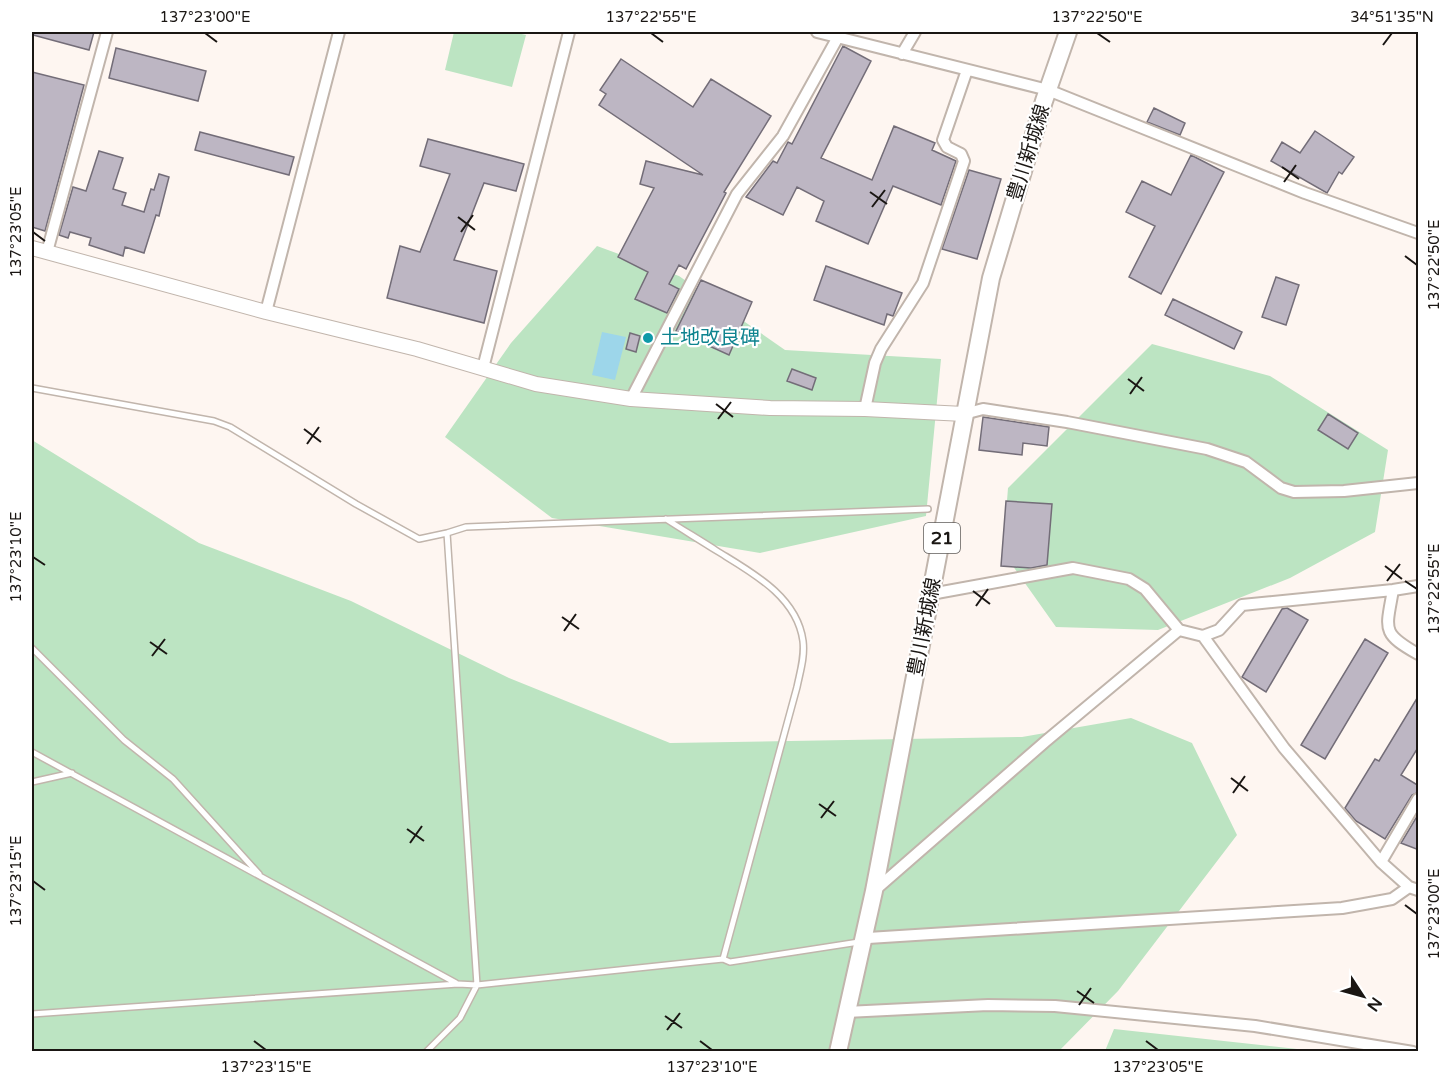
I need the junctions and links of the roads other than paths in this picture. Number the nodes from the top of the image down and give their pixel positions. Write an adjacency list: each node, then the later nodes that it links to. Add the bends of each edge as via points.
1 (107, 32): 13 (street)
2 (339, 32): 14 (street)
3 (569, 32): 15 (street)
4 (817, 32): 7 (street)
5 (915, 32): 8 (street)
6 (1068, 32): 10 (main road, 豊川新城線 / 21)
7 (838, 37): 8 (street); 17 (street, via 783,136 737,195)
8 (902, 54): 9 (street)
9 (967, 70): 10 (street); 18 (street, via 943,140 964,161 923,283 875,363)
10 (1048, 90): 11 (street, via 1305,193); 19 (main road, 豊川新城線 / 21, via 991,278)
11 (1419, 233)
12 (32, 248): 13 (street)
13 (47, 252): 14 (street)
14 (266, 312): 15 (street)
15 (483, 368): 17 (street, via 536,384)
16 (32, 388): 23 (lane, via 214,421 419,539)
17 (632, 399): 18 (street, via 770,408)
18 (865, 409): 19 (street)
19 (964, 414): 20 (street, via 983,409 1206,449 1246,462 1281,488 1294,492); 26 (main road, 豊川新城線 / 21)
20 (1419, 483)
21 (928, 509): 22 (lane)
22 (664, 518): 23 (lane, via 466,527); 40 (lane, via 759,576 788,606 803,642 797,687)
23 (447, 533): 42 (lane)
24 (1419, 586): 25 (street)
25 (1393, 590): 28 (street, via 1242,605 1219,630); 30 (street, via 1389,633)
26 (931, 594): 27 (street, via 1073,568 1129,579 1146,589); 38 (main road, 豊川新城線 / 21)
27 (1179, 630): 28 (street); 38 (street)
28 (1203, 636): 35 (street, via 1284,748)
29 (32, 648): 36 (lane, via 124,740 173,779)
30 (1419, 654)
31 (32, 752): 32 (lane)
32 (72, 773): 33 (lane); 36 (lane)
33 (32, 782)
34 (1419, 799): 35 (street)
35 (1381, 862): 37 (street)
36 (262, 877): 41 (lane)
37 (1414, 888): 39 (street, via 1392,898 1342,908)
38 (874, 891): 39 (main road, 豊川新城線 / 21)
39 (864, 941): 40 (lane, via 730,962); 43 (main road, 豊川新城線 / 21)
40 (723, 959): 42 (lane)
41 (458, 984): 42 (lane); 44 (lane)
42 (477, 985): 45 (lane, via 460,1018)
43 (846, 1012): 46 (main road, 豊川新城線 / 21); 47 (street, via 1055,1006 1255,1026)
44 (32, 1014)
45 (426, 1052)
46 (838, 1052)
47 (1413, 1052)

